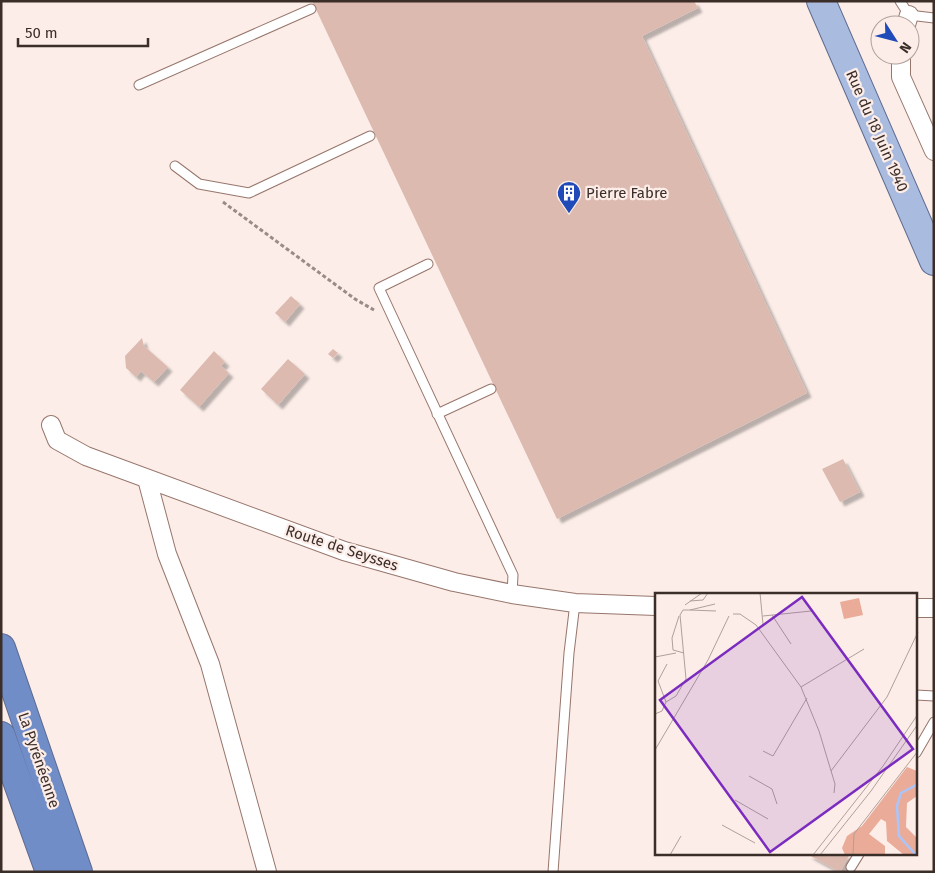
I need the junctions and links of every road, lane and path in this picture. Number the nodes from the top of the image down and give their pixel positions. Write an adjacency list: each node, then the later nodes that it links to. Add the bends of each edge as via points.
1 (821, 1): 11 (main road, Rue du 18 Juin 1940)
2 (311, 9): 6 (lane)
3 (905, 14): 4 (lane)
4 (934, 18)
5 (901, 65): 8 (street, via 901,77)
6 (139, 85)
7 (370, 136): 10 (lane, via 249,193)
8 (934, 151)
9 (175, 166): 10 (lane)
10 (198, 184): 13 (path, via 355,299)
11 (934, 261)
12 (428, 264): 13 (lane, via 379,288)
13 (395, 322): 15 (lane)
14 (491, 389): 15 (lane)
15 (437, 414): 18 (lane, via 512,576)
16 (51, 425): 17 (street, Route de Seysses, via 57,440 64,446)
17 (147, 479): 18 (street, Route de Seysses, via 344,551 454,582); 31 (street, via 166,554 210,664)
18 (512, 594): 19 (street, Route de Seysses)
19 (576, 603): 20 (street, Route de Seysses); 32 (lane)
20 (655, 606)
21 (1, 648): 30 (highway, La Pyrénéenne)
22 (918, 695): 23 (lane)
23 (934, 696)
24 (934, 722): 26 (lane)
25 (1, 736): 29 (highway, La Pyrénéenne)
26 (918, 750)
27 (858, 856): 28 (lane)
28 (851, 867)
29 (50, 872)
30 (78, 872)
31 (267, 872)
32 (552, 872)

